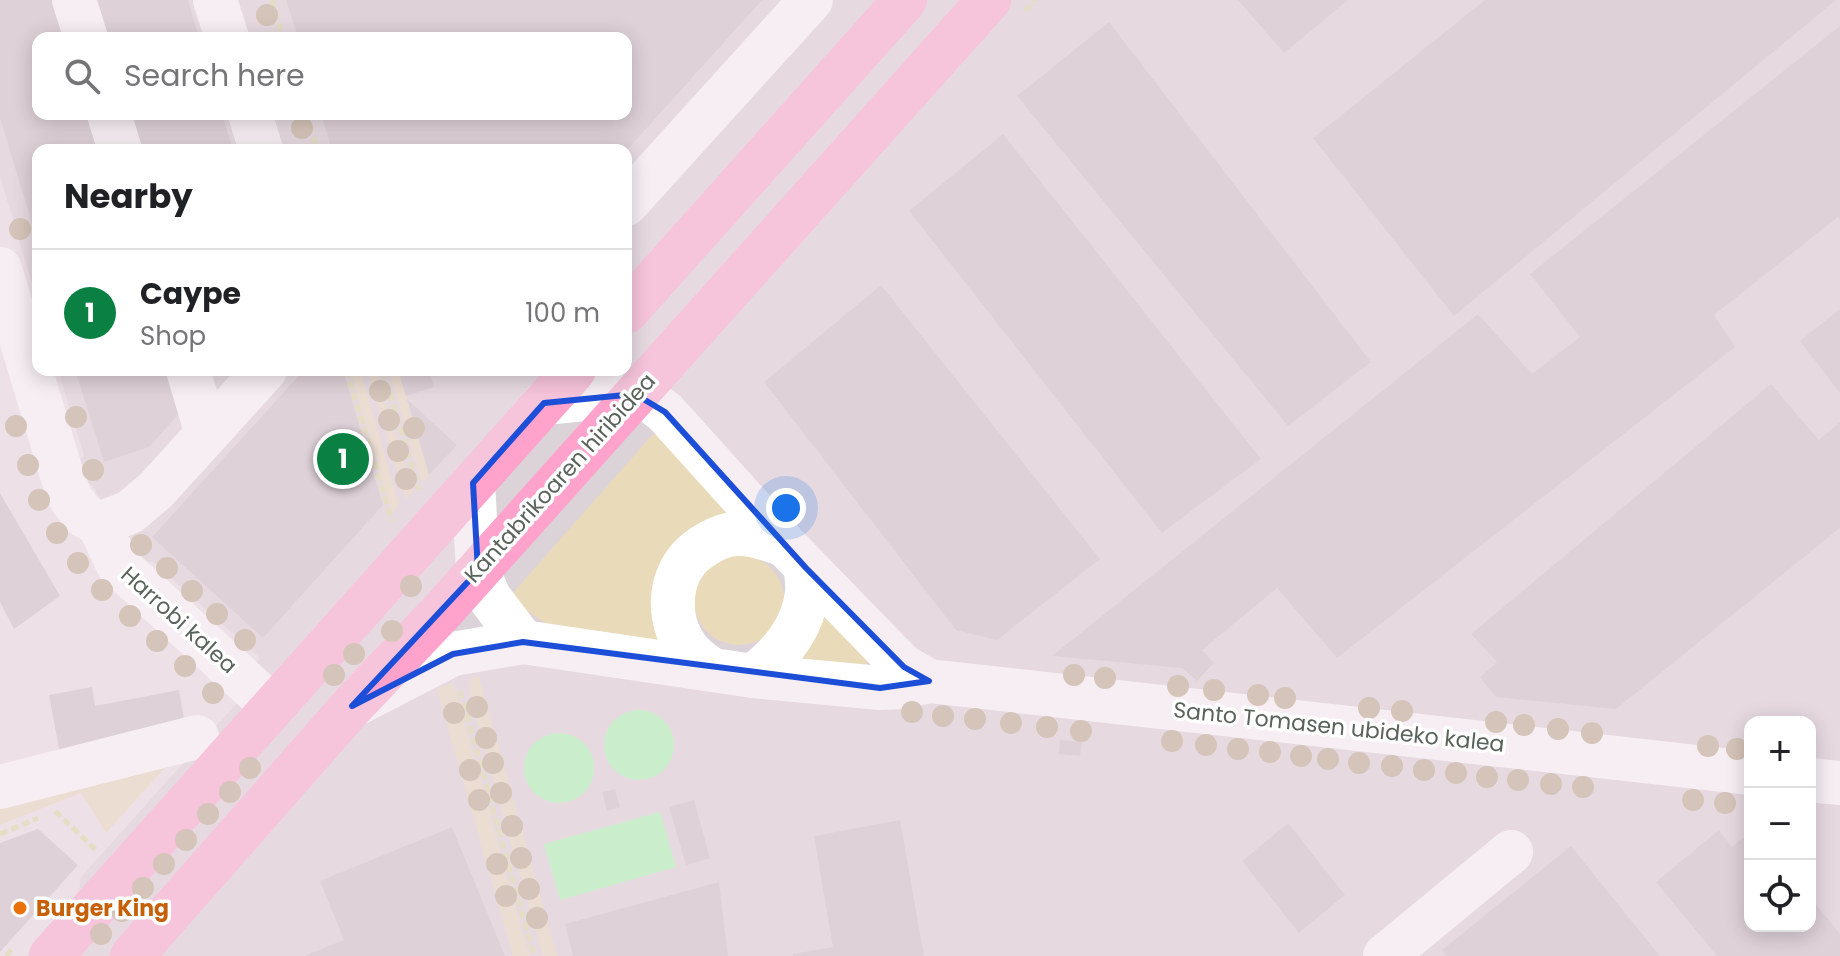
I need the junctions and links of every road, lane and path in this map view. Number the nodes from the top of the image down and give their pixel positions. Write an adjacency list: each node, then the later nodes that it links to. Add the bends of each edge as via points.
1 (74, 0): 7 (street)
2 (215, 0): 8 (street)
3 (272, 0): 9 (path)
4 (811, 0): 16 (street)
5 (989, 0): 25 (main road, Kantabrikoaren hiribidea)
6 (892, 5): 18 (main road)
7 (84, 32)
8 (225, 32)
9 (281, 32)
10 (111, 120): 13 (street)
11 (252, 120): 14 (street)
12 (308, 120): 15 (path)
13 (118, 144)
14 (259, 144)
15 (315, 144)
16 (632, 197)
17 (0, 269): 19 (street, Harrobi kalea)
18 (632, 305)
19 (32, 375)
20 (32, 376): 30 (street, Harrobi kalea, via 71,499)
21 (190, 376): 27 (street)
22 (260, 376): 27 (street)
23 (348, 376): 29 (path)
24 (569, 376): 26 (main road)
25 (635, 394): 26 (street); 31 (street, Santo Tomasen ubideko kalea, via 665,412); 32 (main road, Kantabrikoaren hiribidea)
26 (544, 403): 28 (main road)
27 (207, 434): 30 (street, via 130,512)
28 (473, 483): 32 (street); 38 (main road)
29 (392, 521)
30 (99, 524): 38 (street, Harrobi kalea, via 118,565)
31 (796, 557): 34 (street, Santo Tomasen ubideko kalea, via 759,536 736,533 709,542 682,565 672,598 675,624 692,654); 35 (street, via 807,593 791,639); 36 (street, Santo Tomasen ubideko kalea, via 904,667)
32 (478, 571): 33 (street, via 489,597); 37 (main road, Kantabrikoaren hiribidea)
33 (523, 642): 34 (street, Santo Tomasen ubideko kalea); 37 (street, Santo Tomasen ubideko kalea, via 453,654)
34 (711, 669): 35 (street, Santo Tomasen ubideko kalea)
35 (753, 676): 36 (street, Santo Tomasen ubideko kalea, via 880,688)
36 (929, 681): 40 (street, Santo Tomasen ubideko kalea)
37 (352, 706): 50 (main road, Kantabrikoaren hiribidea)
38 (273, 707): 49 (main road)
39 (197, 737): 43 (street)
40 (1744, 772)
41 (1816, 781): 42 (street)
42 (1840, 783)
43 (0, 787)
44 (54, 811): 47 (path)
45 (41, 817): 46 (path)
46 (0, 834)
47 (98, 851)
48 (1511, 852): 51 (street)
49 (51, 956)
50 (132, 956)
51 (1385, 956)

